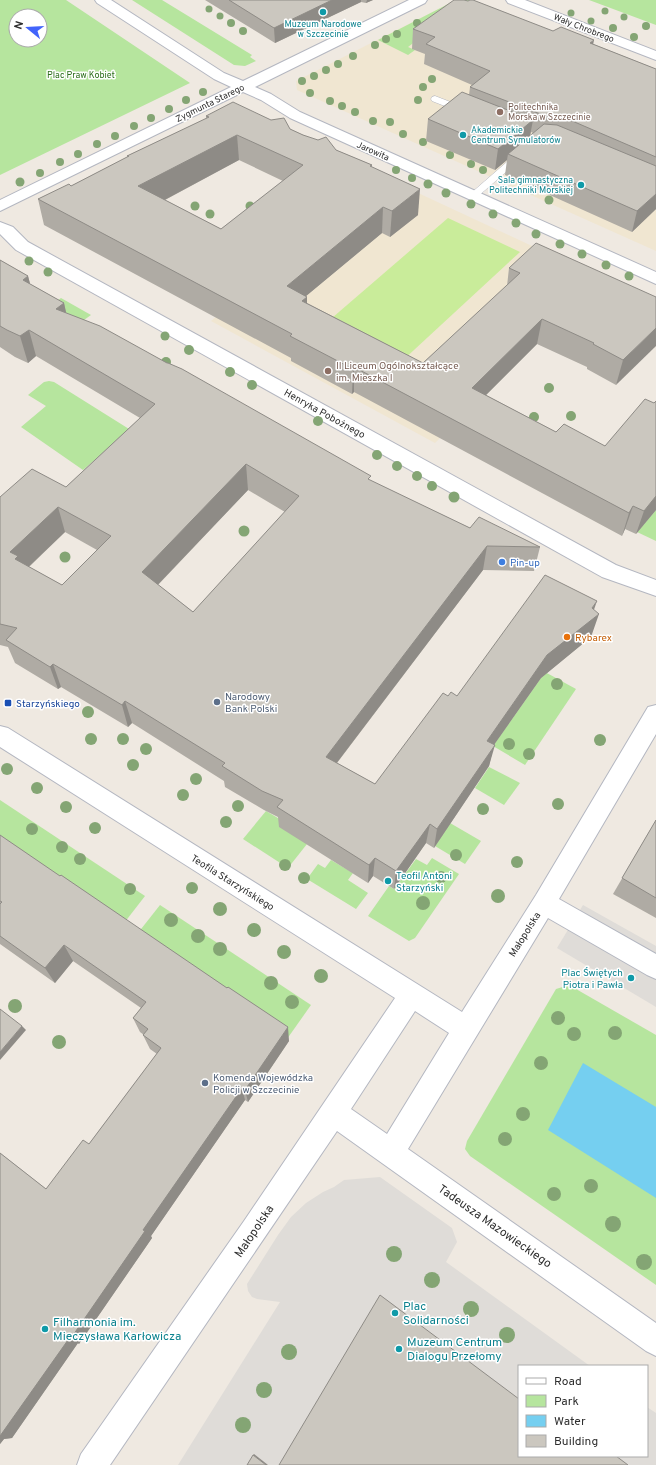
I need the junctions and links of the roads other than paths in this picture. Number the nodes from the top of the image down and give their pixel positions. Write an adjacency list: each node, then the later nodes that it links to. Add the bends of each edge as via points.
1 (102, 0): 5 (street, Jarowita, via 219,76)
2 (420, 0): 5 (street, Zygmunta Starego)
3 (513, 0): 4 (street, Wały Chrobrego)
4 (656, 56)
5 (243, 88): 9 (street, Jarowita, via 266,97 295,115); 10 (street, Zygmunta Starego)
6 (435, 99): 7 (lane)
7 (474, 114)
8 (527, 150): 9 (lane)
9 (472, 196): 12 (street, Jarowita)
10 (0, 206)
11 (0, 227): 13 (street, Henryka Pobożnego, via 7,230 22,246 602,567)
12 (654, 275)
13 (656, 588)
14 (656, 714): 16 (street, Małopolska)
15 (0, 735): 18 (street, Teofila Starzyńskiego)
16 (544, 903): 17 (street); 19 (street, Małopolska)
17 (656, 967)
18 (412, 994): 19 (street, Teofila Starzyńskiego); 20 (street, Małopolska)
19 (466, 1028): 21 (street, Małopolska)
20 (334, 1113): 21 (street, Tadeusza Mazowieckiego); 23 (street, Małopolska)
21 (391, 1153): 22 (street, Tadeusza Mazowieckiego)
22 (656, 1340)
23 (92, 1465)

